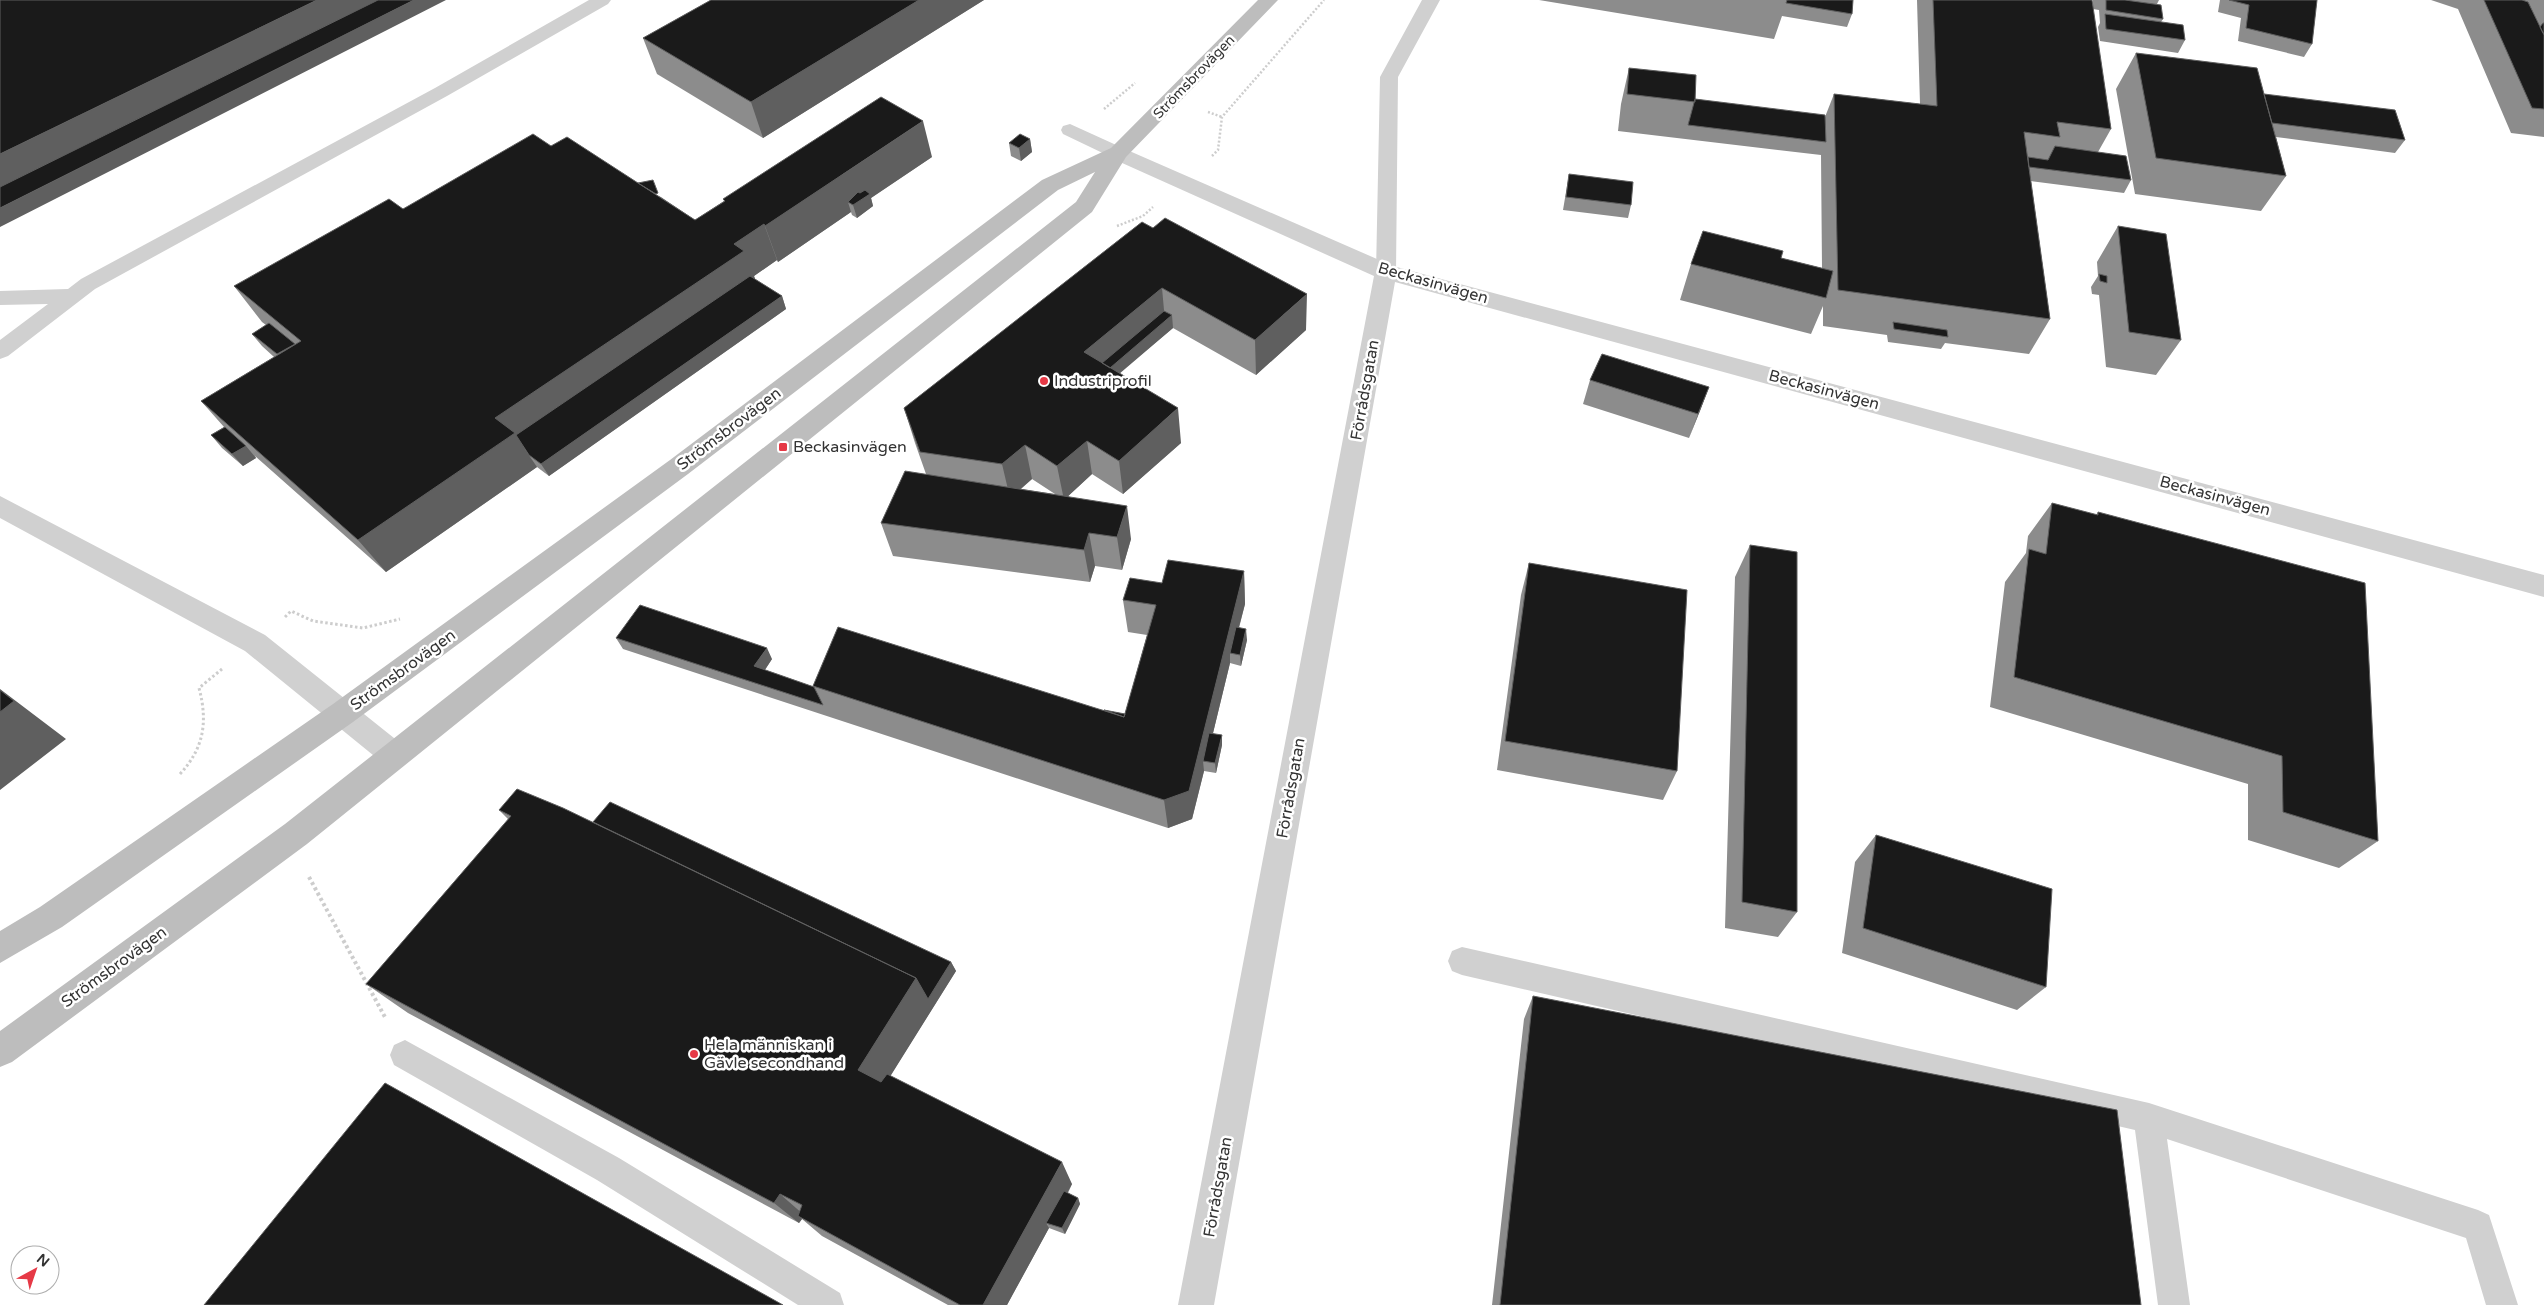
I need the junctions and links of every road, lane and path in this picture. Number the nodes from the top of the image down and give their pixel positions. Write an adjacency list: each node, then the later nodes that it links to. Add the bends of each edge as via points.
1 (602, 0): 7 (lane, via 441,92 88,284)
2 (1269, 0): 5 (main road, Strömsbrovägen)
3 (1431, 0): 6 (lane, via 1389,77)
4 (1070, 130): 5 (lane)
5 (1118, 153): 6 (street, Beckasinvägen); 13 (main road, Strömsbrovägen, via 1050,185 679,467); 15 (main road, Strömsbrovägen, via 1084,207)
6 (1386, 272): 11 (street, Beckasinvägen); 25 (street, Förrådsgatan)
7 (72, 296): 8 (lane); 9 (lane)
8 (0, 298)
9 (0, 351)
10 (0, 506): 13 (street, Strömsbrovägen, via 255,643)
11 (2544, 586)
12 (200, 688): 14 (path, via 206,710 204,737)
13 (344, 714): 15 (street, Strömsbrovägen); 17 (main road, Strömsbrovägen)
14 (193, 755): 16 (path); 17 (path)
15 (394, 755): 18 (main road, Strömsbrovägen)
16 (176, 777)
17 (235, 789): 19 (main road, Strömsbrovägen, via 51,917)
18 (284, 843): 21 (main road, Strömsbrovägen); 22 (path, via 306,871)
19 (0, 948)
20 (1462, 961): 23 (lane)
21 (0, 1051)
22 (405, 1055): 24 (lane, via 608,1169)
23 (2149, 1118): 26 (lane); 27 (lane, via 2478,1226)
24 (828, 1305)
25 (1196, 1305)
26 (2174, 1305)
27 (2502, 1305)

